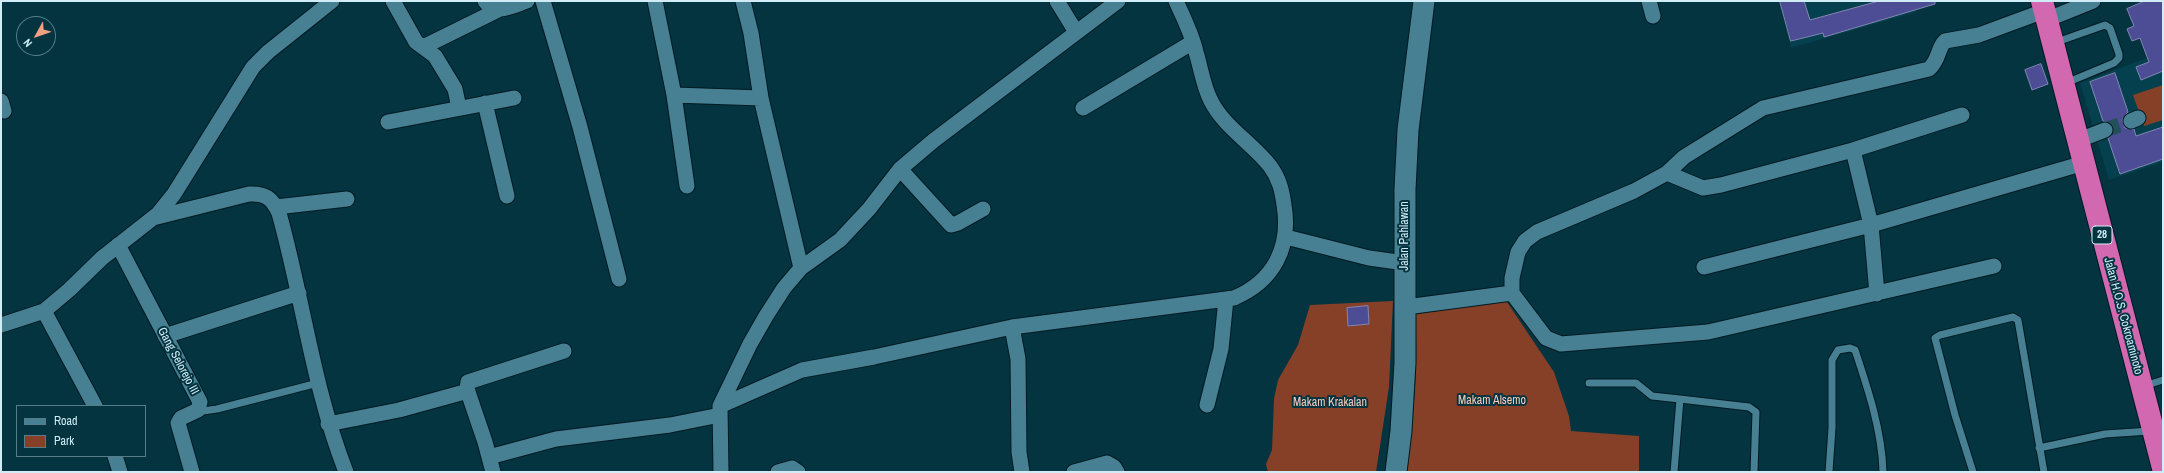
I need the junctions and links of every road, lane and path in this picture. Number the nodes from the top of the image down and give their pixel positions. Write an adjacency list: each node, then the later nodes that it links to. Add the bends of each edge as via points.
1 (332, 1): 41 (street, via 253,67 174,194)
2 (393, 1): 20 (street, via 416,42)
3 (485, 1): 14 (street, via 491,8)
4 (527, 1): 14 (street)
5 (543, 1): 49 (street, via 580,127)
6 (655, 1): 22 (street)
7 (743, 1): 24 (street)
8 (1057, 1): 17 (street)
9 (1118, 1): 17 (street)
10 (1176, 1): 18 (street)
11 (1424, 1): 45 (main road, Jalan Pahlawan, via 1408,130)
12 (1649, 1): 16 (street)
13 (2093, 1): 15 (street)
14 (498, 10): 20 (street)
15 (2044, 10): 19 (highway, Jalan H.O.S. Cokroaminoto / 28); 35 (street, via 1979,35 1945,42 1935,63 1928,69 1763,108 1684,157)
16 (1653, 16)
17 (1076, 32): 34 (street)
18 (1193, 42): 27 (street); 43 (street, via 1205,89 1212,102 1269,165 1282,188)
19 (2052, 43): 21 (highway, Jalan H.O.S. Cokroaminoto / 28); 21 (lane, via 2105,25 2110,28 2119,54 2120,58 2114,63)
20 (423, 47): 26 (street, via 435,56 455,89)
21 (2064, 84): 31 (highway, Jalan H.O.S. Cokroaminoto / 28)
22 (674, 95): 24 (street); 36 (street)
23 (514, 98): 25 (street)
24 (762, 98): 48 (street)
25 (485, 103): 26 (street); 37 (street)
26 (459, 108): 29 (street)
27 (1083, 108)
28 (1962, 116): 32 (street)
29 (388, 122)
30 (2106, 130): 31 (street)
31 (2079, 140): 33 (highway, Jalan H.O.S. Cokroaminoto / 28)
32 (1853, 150): 35 (street, via 1703,188); 42 (street)
33 (2084, 163): 42 (street); 63 (highway, Jalan H.O.S. Cokroaminoto / 28)
34 (900, 169): 40 (street, via 949,224 958,223); 48 (street, via 869,209 840,240)
35 (1667, 174): 51 (street, via 1634,191 1537,232 1525,241 1518,252)
36 (687, 186)
37 (507, 196)
38 (347, 199): 39 (street)
39 (276, 207): 41 (street, via 265,195 249,194); 50 (street)
40 (982, 209)
41 (153, 218): 44 (street)
42 (1871, 225): 47 (street); 52 (street)
43 (1286, 237): 45 (street, via 1369,258); 53 (street, via 1276,264 1260,281 1242,295)
44 (118, 245): 55 (street); 58 (street, Gang Selorejo III)
45 (1405, 263): 54 (main road, Jalan Pahlawan)
46 (1994, 266): 52 (street)
47 (1704, 267)
48 (801, 268): 69 (street, via 784,288 763,322)
49 (619, 279)
50 (299, 293): 58 (street); 61 (street)
51 (1512, 293): 52 (street, via 1546,338 1561,344 1708,332); 54 (street)
52 (1877, 294)
53 (1226, 299): 57 (street); 67 (street, via 1225,330)
54 (1406, 307): 86 (main road, Jalan Pahlawan, via 1401,431)
55 (44, 311): 56 (street); 66 (street)
56 (1, 325)
57 (1012, 327): 69 (street, via 802,370); 83 (street, via 1018,359 1019,452)
58 (165, 336): 68 (street, Gang Selorejo III, via 198,399)
59 (564, 351): 64 (street, via 472,380 466,385)
60 (2163, 380): 63 (lane)
61 (318, 383): 68 (lane, via 217,409); 70 (street)
62 (1589, 383): 65 (lane, via 1636,383 1652,396)
63 (2142, 386): 71 (highway, Jalan H.O.S. Cokroaminoto / 28)
64 (468, 391): 70 (street, via 399,410); 74 (street)
65 (1680, 399): 87 (lane); 88 (lane, via 1753,409 1756,412)
66 (94, 405)
67 (1206, 405)
68 (198, 410): 77 (street, Gang Selorejo III, via 181,418 178,423)
69 (720, 410): 74 (street, via 670,425 556,439); 80 (street)
70 (328, 424): 78 (street)
71 (2155, 431): 72 (lane, via 2105,434); 75 (highway, Jalan H.O.S. Cokroaminoto / 28)
72 (2039, 448): 91 (lane, via 2018,320 2008,317 1940,335 1935,338 1936,346); 92 (lane)
73 (115, 457): 76 (street)
74 (489, 457): 79 (street)
75 (2163, 468)
76 (120, 472)
77 (192, 472)
78 (346, 472)
79 (493, 472)
80 (721, 472)
81 (778, 472): 82 (street, via 792,468)
82 (798, 472)
83 (1022, 472)
84 (1074, 472): 85 (street, via 1107,463 1114,466)
85 (1117, 472)
86 (1396, 472)
87 (1674, 472)
88 (1754, 472)
89 (1829, 472): 90 (lane, via 1832,360 1838,350 1850,348 1855,350 1874,414)
90 (1883, 472)
91 (1973, 472)
92 (2044, 472)

